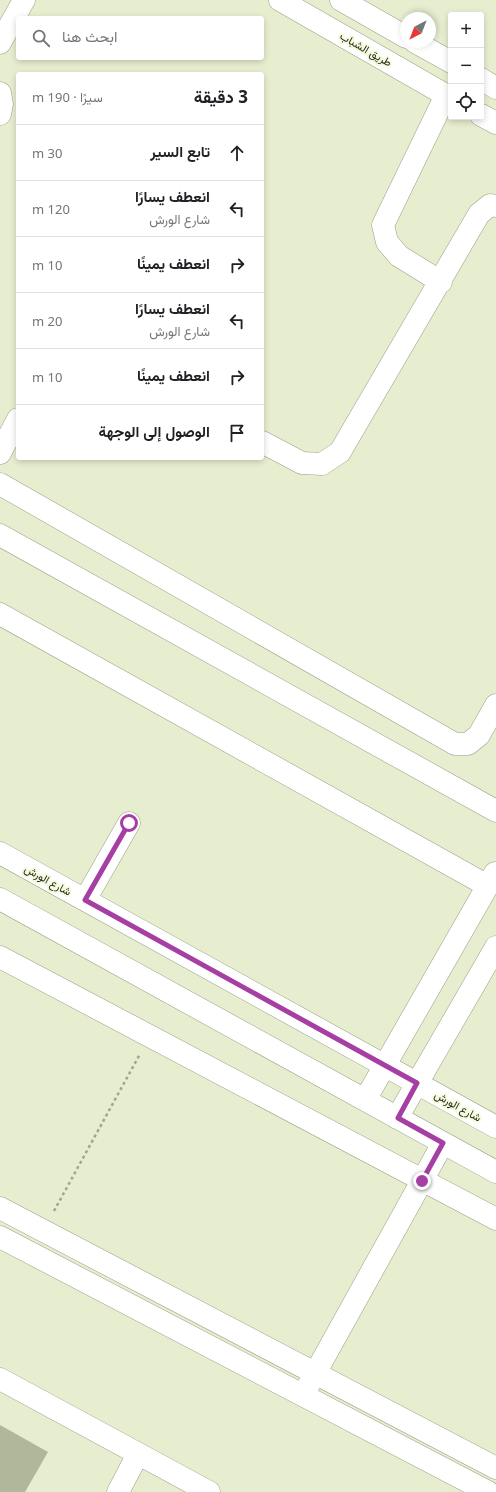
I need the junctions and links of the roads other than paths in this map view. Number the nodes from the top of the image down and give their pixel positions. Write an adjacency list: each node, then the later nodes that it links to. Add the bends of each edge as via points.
1 (24, 0): 5 (street)
2 (280, 0): 11 (street, طريق الشباب)
3 (341, 0): 4 (street)
4 (400, 34)
5 (0, 43)
6 (426, 48): 7 (street)
7 (448, 60)
8 (484, 81): 9 (street)
9 (496, 88)
10 (0, 94): 13 (street)
11 (448, 95)
12 (448, 98): 17 (street, via 383,225 387,242 399,256)
13 (0, 114)
14 (484, 117): 15 (street)
15 (496, 123)
16 (496, 206): 17 (street, via 490,205 479,214)
17 (441, 282): 19 (street, via 340,452 322,464 302,463)
18 (16, 423): 20 (street)
19 (264, 443)
20 (0, 453)
21 (0, 484): 24 (street, via 455,744 468,744 479,735)
22 (0, 535): 25 (street)
23 (0, 614): 28 (street)
24 (496, 705)
25 (496, 811)
26 (129, 823): 30 (street)
27 (0, 853): 30 (street, شارع الورش)
28 (492, 879): 33 (street)
29 (0, 899): 35 (street)
30 (85, 900): 33 (street, شارع الورش)
31 (496, 947): 34 (street)
32 (0, 957): 40 (street)
33 (385, 1066): 34 (street, شارع الورش); 35 (street)
34 (417, 1083): 36 (street); 37 (street, شارع الورش)
35 (365, 1100): 36 (street)
36 (398, 1118): 38 (street)
37 (496, 1127)
38 (443, 1143): 39 (street); 40 (street)
39 (496, 1172)
40 (422, 1181): 42 (street); 44 (street)
41 (0, 1208): 44 (street)
42 (496, 1220)
43 (0, 1237): 46 (street)
44 (315, 1374): 46 (street); 48 (street)
45 (0, 1380): 47 (street)
46 (303, 1396): 51 (street)
47 (138, 1454): 49 (street); 50 (street)
48 (496, 1468)
49 (118, 1492)
50 (209, 1492)
51 (488, 1492)

